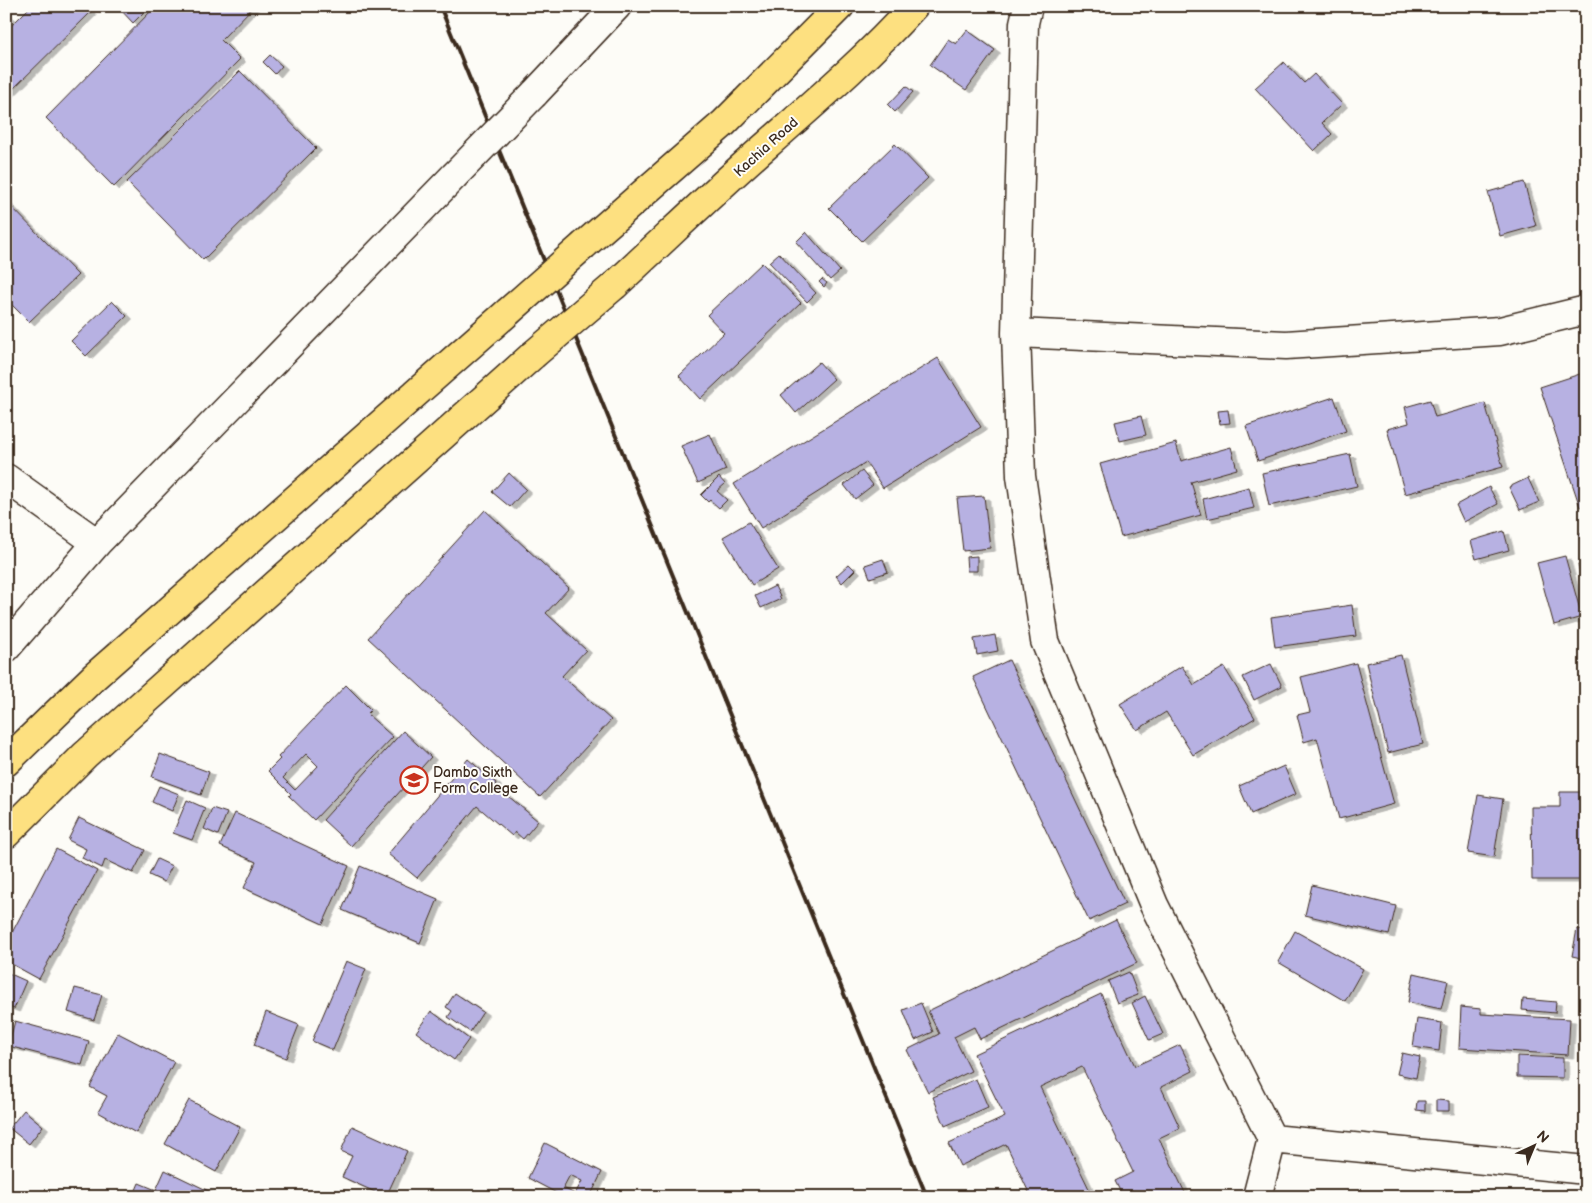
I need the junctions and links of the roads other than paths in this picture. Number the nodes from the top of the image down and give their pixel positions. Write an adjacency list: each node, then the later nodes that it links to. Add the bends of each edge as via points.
1 (617, 6): 8 (street, bridge)
2 (840, 6): 10 (main road, bridge, via 724,123 95,676)
3 (914, 6): 11 (main road, Kachia Road, bridge, via 838,84 100,742)
4 (1021, 12): 6 (street)
5 (1586, 310): 6 (street, via 1500,331 1286,344)
6 (1016, 333): 12 (street, via 1021,476 1045,641 1154,905)
7 (6, 478): 8 (street)
8 (97, 543): 9 (street)
9 (6, 648)
10 (6, 762)
11 (6, 834)
12 (1272, 1139): 13 (street); 14 (street)
13 (1586, 1170)
14 (1257, 1197)

